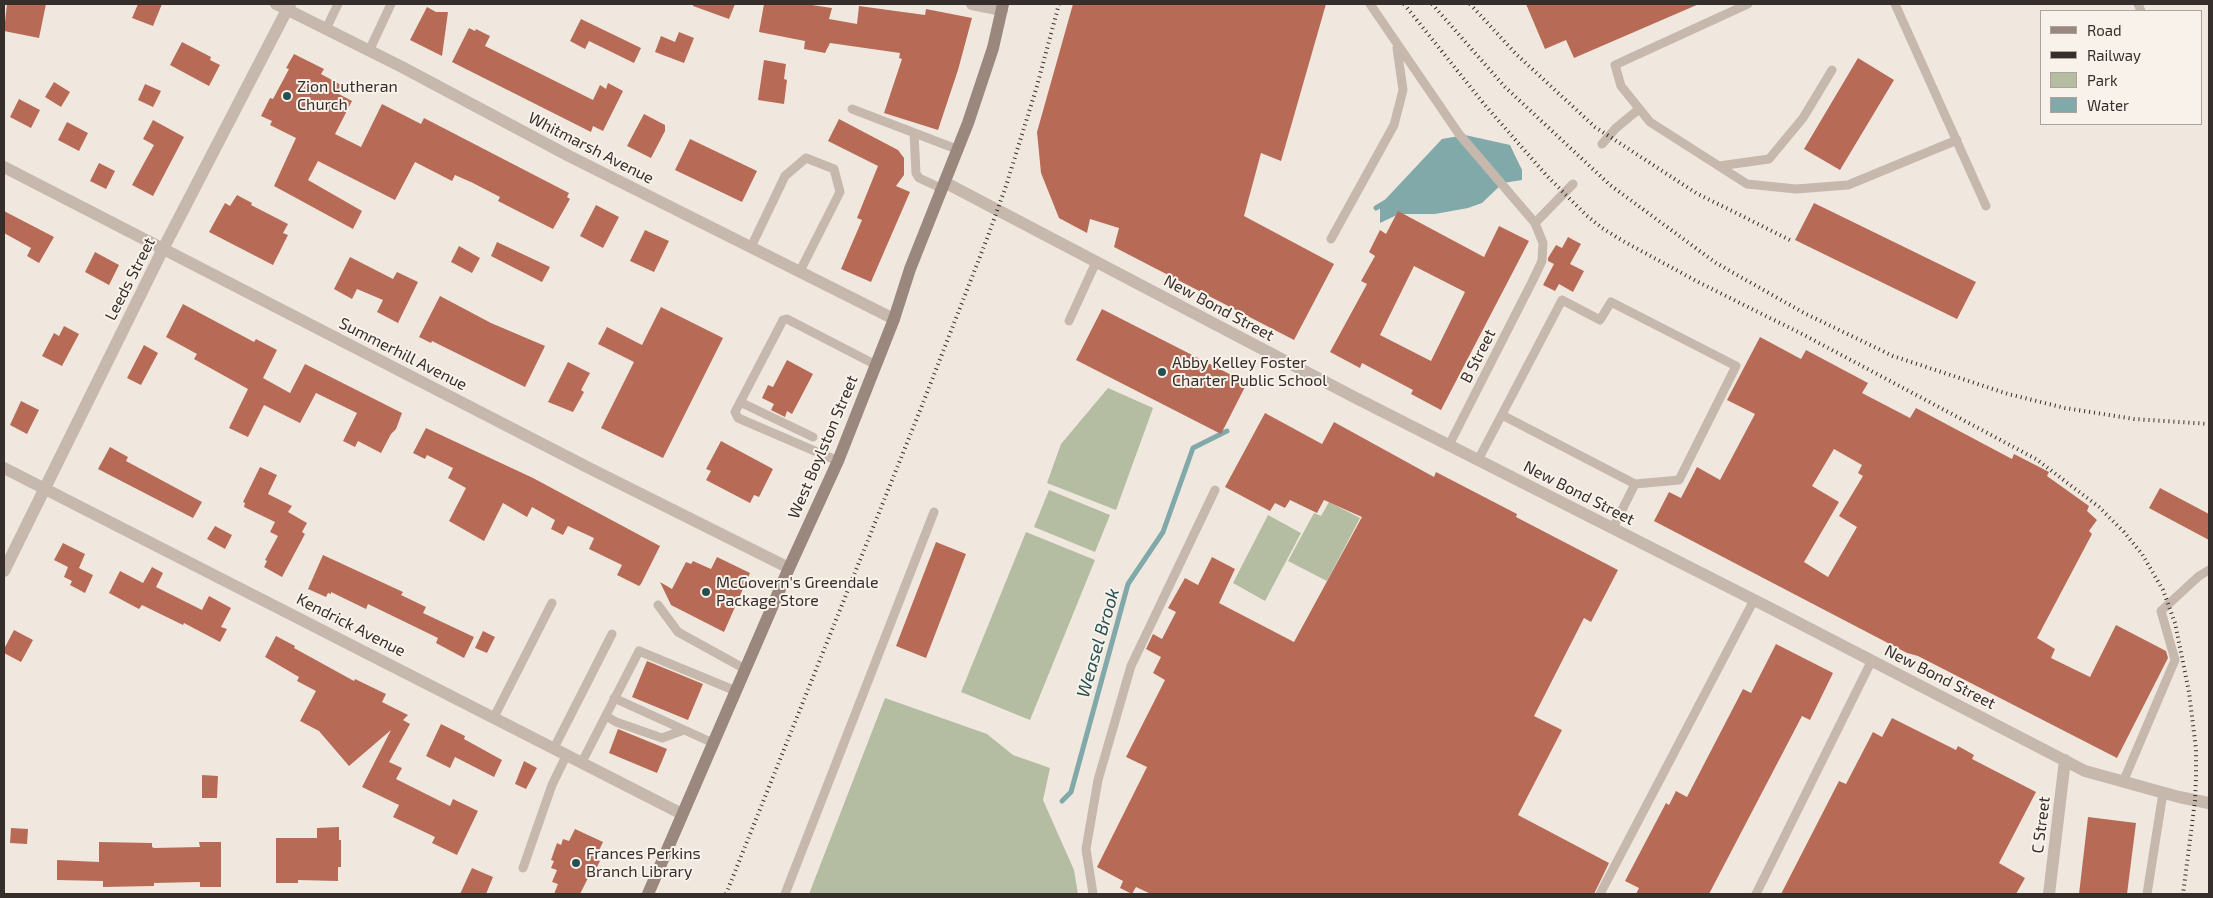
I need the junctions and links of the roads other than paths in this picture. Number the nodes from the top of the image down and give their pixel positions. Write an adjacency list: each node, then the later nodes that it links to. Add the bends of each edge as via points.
1 (276, 4): 8 (street, Whitmarsh Avenue)
2 (338, 4): 10 (lane)
3 (391, 4): 12 (lane)
4 (972, 4): 9 (street)
5 (1370, 4): 11 (lane)
6 (1748, 4): 15 (lane, via 1615,65 1621,86)
7 (1895, 4): 17 (lane)
8 (289, 7): 10 (street, Whitmarsh Avenue); 28 (street, Leeds Street)
9 (1003, 7): 19 (main road, West Boylston Street)
10 (326, 29): 12 (street, Whitmarsh Avenue)
11 (1397, 45): 25 (lane, via 1458,134); 26 (lane, via 1403,90 1394,125)
12 (369, 51): 27 (street, Whitmarsh Avenue)
13 (1832, 70): 20 (lane, via 1803,118 1769,159)
14 (852, 109): 16 (lane)
15 (1638, 109): 18 (lane); 20 (lane, via 1650,122)
16 (914, 133): 19 (lane); 23 (lane, via 916,173 919,178)
17 (1956, 140): 20 (lane, via 1848,185 1796,189 1747,184); 24 (lane)
18 (1602, 144)
19 (959, 150): 23 (main road, West Boylston Street)
20 (1718, 166)
21 (4, 167): 28 (street, Summerhill Avenue)
22 (1573, 184): 25 (lane)
23 (945, 186): 29 (street, New Bond Street); 31 (main road, West Boylston Street, via 910,269)
24 (1986, 206)
25 (1535, 223): 37 (lane, B Street, via 1543,244 1542,261)
26 (1331, 239)
27 (750, 247): 30 (street, Whitmarsh Avenue); 30 (lane, via 785,176 806,158 834,169 840,192)
28 (163, 249): 42 (street, Leeds Street); 46 (street, Summerhill Avenue)
29 (1096, 262): 32 (lane); 37 (street, New Bond Street)
30 (800, 271): 31 (street, Whitmarsh Avenue)
31 (894, 319): 33 (main road, West Boylston Street)
32 (1069, 321)
33 (876, 365): 34 (lane, via 787,319 783,320); 39 (main road, West Boylston Street)
34 (740, 402): 36 (lane); 39 (lane, via 735,412 738,418)
35 (1502, 415): 38 (lane); 41 (lane); 41 (lane, via 1562,300 1600,320 1610,302 1736,366 1679,480)
36 (813, 437)
37 (1449, 445): 38 (street, New Bond Street)
38 (1478, 460): 45 (street, New Bond Street)
39 (838, 461): 46 (main road, West Boylston Street)
40 (4, 468): 42 (street, Kendrick Avenue)
41 (1634, 484): 45 (lane)
42 (44, 488): 48 (street, Leeds Street); 58 (street, Kendrick Avenue)
43 (1215, 490): 72 (lane, via 1131,666 1098,780 1086,849)
44 (934, 512): 71 (lane)
45 (1613, 528): 49 (street, New Bond Street)
46 (789, 568): 54 (main road, West Boylston Street)
47 (2209, 570): 65 (lane, via 2161,611 2175,660)
48 (4, 572)
49 (1754, 600): 53 (street, New Bond Street); 73 (lane)
50 (552, 604): 58 (lane)
51 (658, 605): 54 (lane, via 678,632)
52 (612, 634): 61 (lane)
53 (1872, 660): 63 (street, New Bond Street); 74 (lane)
54 (745, 668): 55 (main road, West Boylston Street)
55 (736, 691): 56 (lane, via 639,651); 60 (main road, West Boylston Street)
56 (614, 698): 57 (lane); 59 (lane)
57 (606, 716): 59 (lane, via 662,738); 64 (lane)
58 (494, 717): 61 (street, Kendrick Avenue)
59 (684, 730): 60 (lane)
60 (713, 743): 68 (main road, West Boylston Street)
61 (554, 748): 62 (street, Kendrick Avenue)
62 (567, 754): 64 (street, Kendrick Avenue); 69 (lane, via 552,785)
63 (2065, 760): 65 (street, New Bond Street, via 2085,771); 75 (street, C Street)
64 (582, 762): 68 (street, Kendrick Avenue)
65 (2123, 782): 66 (street, New Bond Street)
66 (2163, 793): 67 (street, New Bond Street); 76 (lane)
67 (2209, 803)
68 (682, 814): 70 (main road, West Boylston Street)
69 (523, 868)
70 (648, 894)
71 (785, 894)
72 (1093, 894)
73 (1600, 894)
74 (1756, 894)
75 (2049, 894)
76 (2147, 894)

